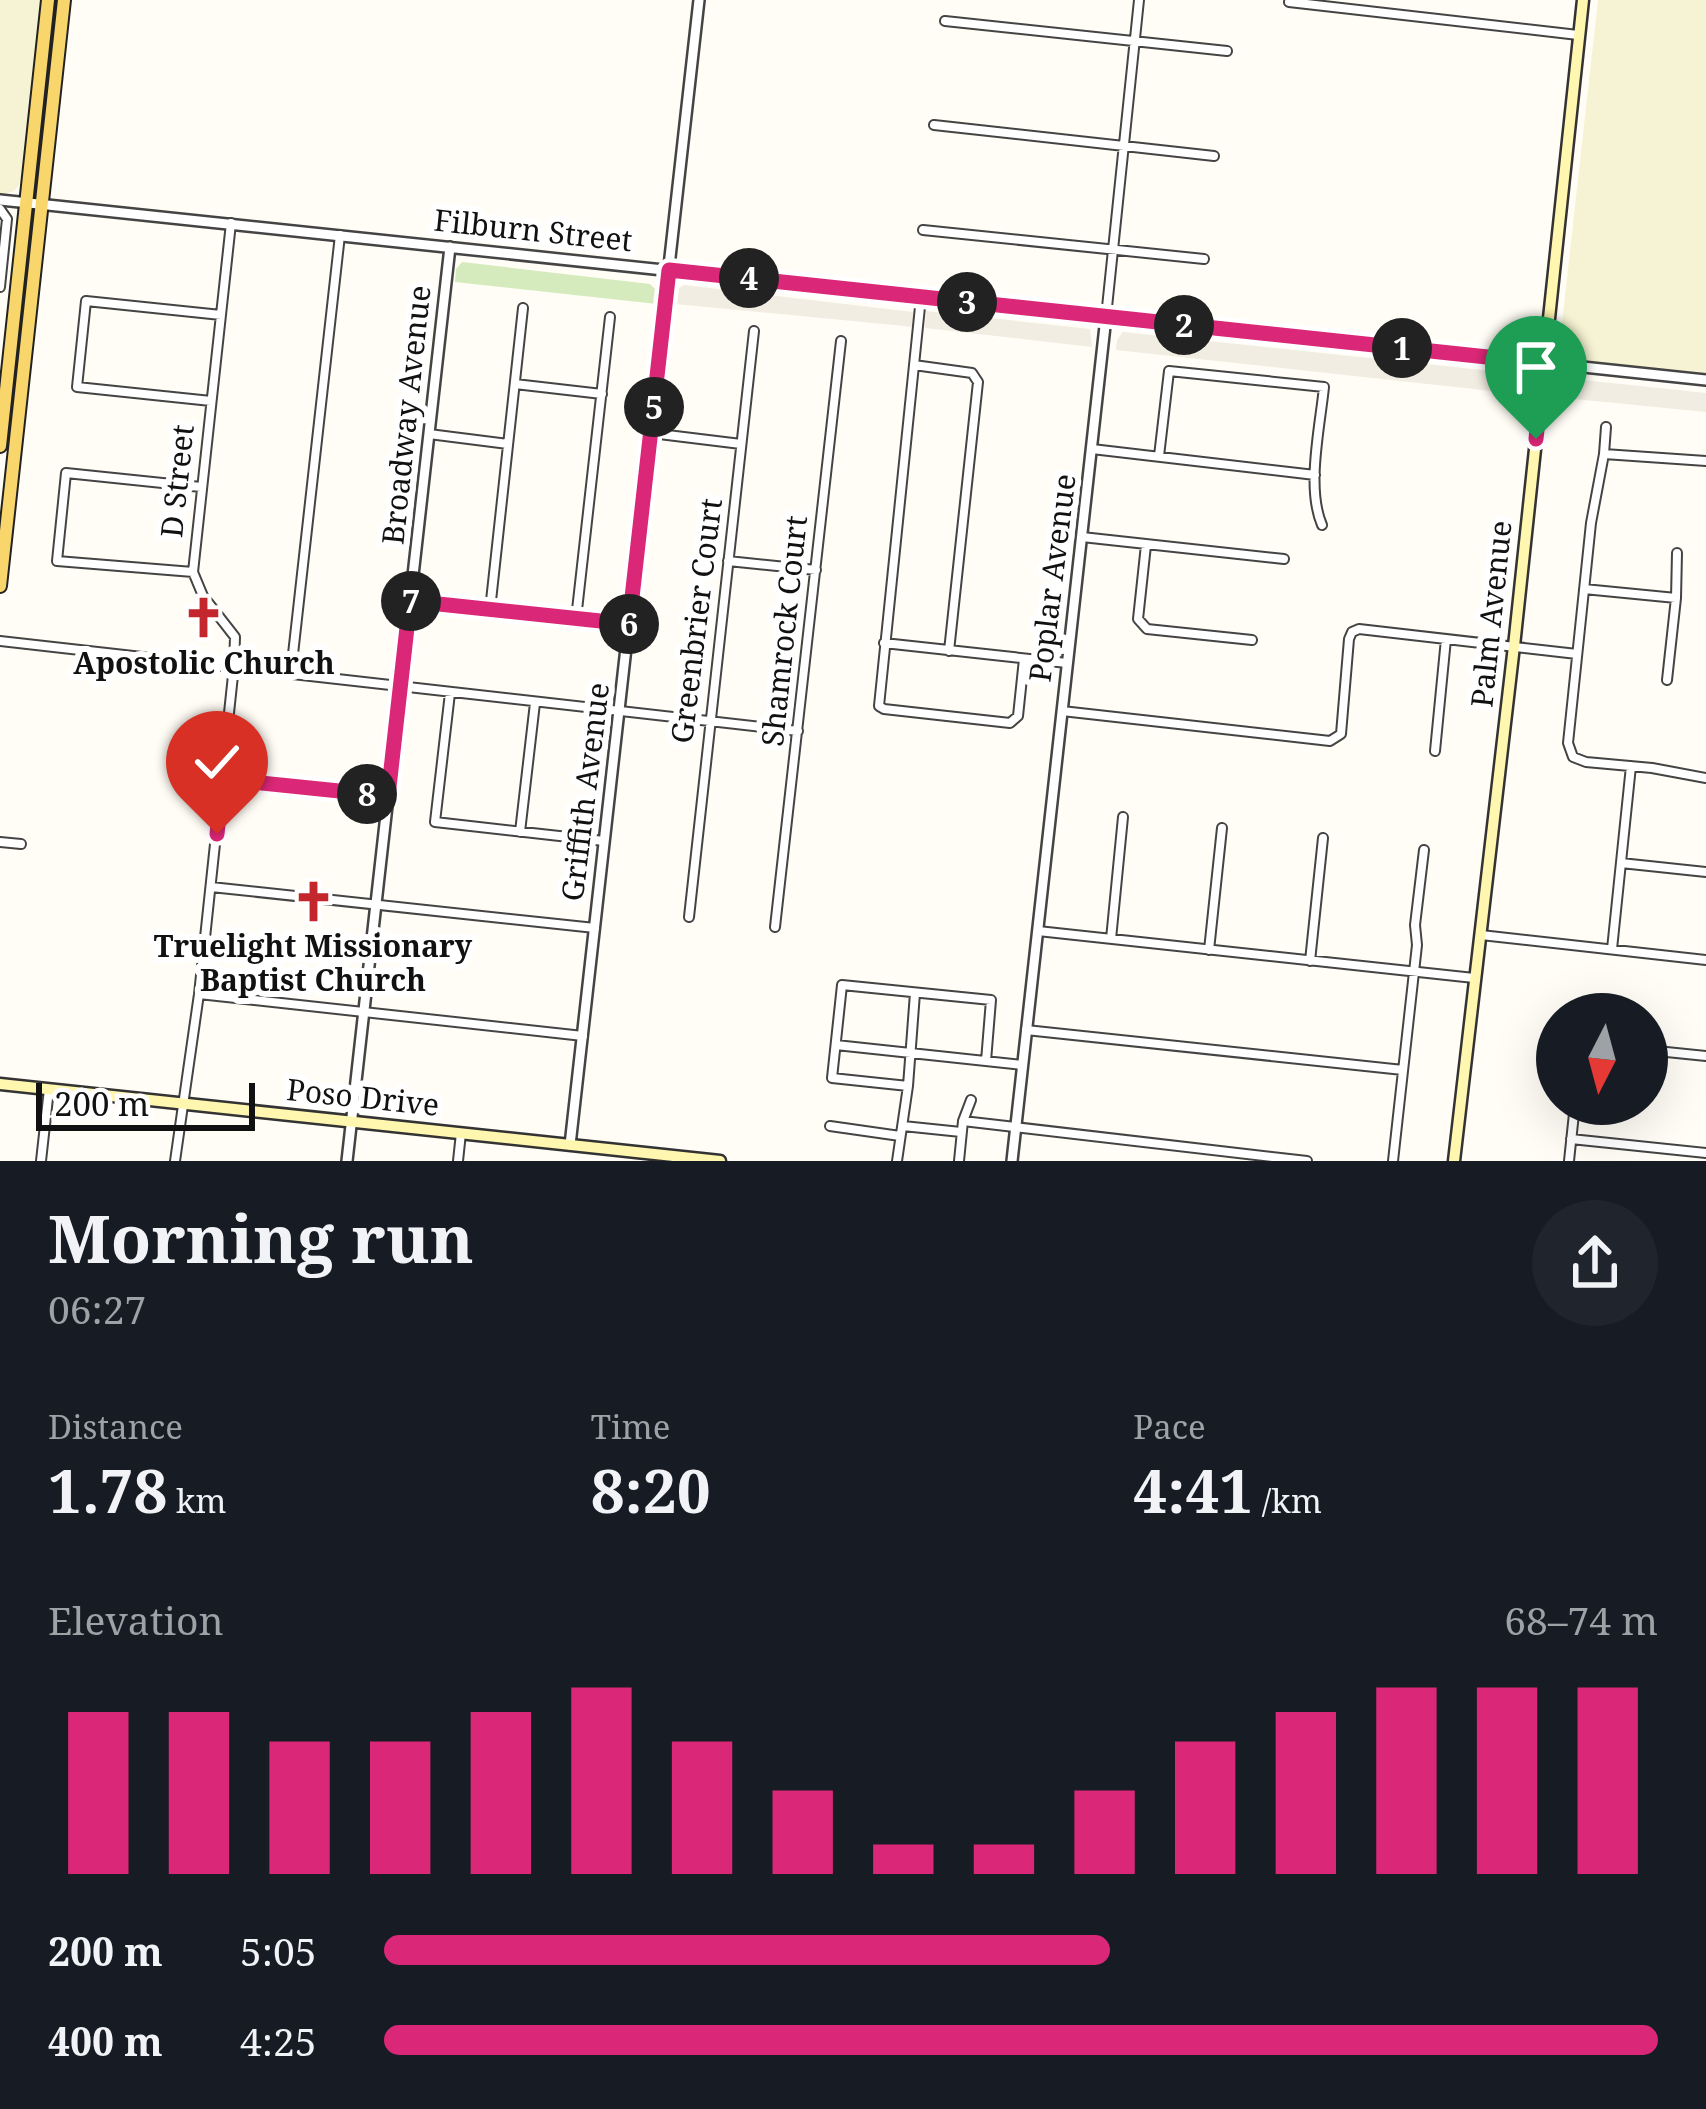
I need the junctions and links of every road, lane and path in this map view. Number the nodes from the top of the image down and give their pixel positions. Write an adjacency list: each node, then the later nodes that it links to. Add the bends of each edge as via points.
1 (48, 0): 15 (main road)
2 (64, 0): 16 (main road)
3 (699, 0): 24 (street, Griffith Avenue)
4 (1139, 0): 9 (street, Poplar Avenue)
5 (1582, 0): 8 (main road, Palm Avenue)
6 (1289, 2): 8 (street)
7 (945, 20): 9 (street)
8 (1578, 35): 33 (main road, Palm Avenue)
9 (1135, 41): 10 (street); 12 (street, Poplar Avenue)
10 (1227, 51)
11 (934, 125): 12 (street)
12 (1124, 145): 13 (street); 22 (street, Poplar Avenue)
13 (1214, 156)
14 (0, 200): 15 (street, Filburn Street)
15 (27, 203): 16 (street, Filburn Street); 44 (main road)
16 (43, 205): 18 (street, Filburn Street); 59 (main road)
17 (0, 209): 25 (street, via 7,219)
18 (231, 223): 20 (street, Filburn Street); 28 (street, D Street)
19 (923, 230): 22 (street)
20 (340, 235): 21 (street, Filburn Street); 76 (street)
21 (450, 247): 24 (street, Filburn Street); 41 (street, Broadway Avenue)
22 (1113, 250): 23 (street); 29 (street, Poplar Avenue)
23 (1204, 260)
24 (669, 270): 26 (street, Filburn Street); 40 (street, Griffith Avenue)
25 (0, 285)
26 (921, 297): 29 (street, Filburn Street); 34 (street)
27 (524, 308): 36 (street)
28 (221, 315): 38 (street, D Street); 38 (street, via 86,301 77,387)
29 (1106, 316): 33 (street, Filburn Street); 45 (street, Poplar Avenue)
30 (610, 317): 37 (street)
31 (754, 331): 43 (street, Greenbrier Court)
32 (841, 340): 57 (street, Shamrock Court)
33 (1544, 363): 35 (street, Filburn Street); 70 (main road, Palm Avenue)
34 (914, 365): 69 (street); 71 (street, via 972,373 978,382)
35 (1706, 380)
36 (515, 384): 37 (street); 42 (street)
37 (602, 394): 64 (street)
38 (211, 401): 50 (street, D Street)
39 (1606, 427): 46 (street)
40 (651, 433): 43 (street); 65 (street, Griffith Avenue)
41 (429, 434): 42 (street); 62 (street, Broadway Avenue)
42 (508, 444): 63 (street)
43 (741, 444): 56 (street, Greenbrier Court)
44 (0, 446)
45 (1092, 449): 47 (street); 52 (street, Poplar Avenue)
46 (1604, 454): 48 (street); 60 (street)
47 (1159, 457): 49 (street); 49 (street, via 1169,370 1324,387)
48 (1706, 461)
49 (1315, 475): 51 (street)
50 (202, 487): 58 (street, D Street); 58 (street, via 67,473 57,561)
51 (1322, 525)
52 (1082, 537): 53 (street); 74 (street, Poplar Avenue)
53 (1146, 544): 55 (street); 67 (street, via 1142,625)
54 (1677, 553): 61 (street)
55 (1284, 559)
56 (728, 561): 57 (street); 83 (street, Greenbrier Court)
57 (816, 570): 84 (street, Shamrock Court)
58 (193, 572): 75 (street, D Street, via 235,637)
59 (0, 586)
60 (1584, 589): 61 (street); 72 (street)
61 (1676, 598): 77 (street)
62 (410, 601): 63 (street); 78 (street, Broadway Avenue)
63 (490, 610): 64 (street)
64 (576, 619): 65 (street)
65 (629, 624): 82 (street, Griffith Avenue)
66 (1446, 639): 70 (street); 81 (street, via 1352,632 1341,734 1330,741); 85 (street)
67 (1252, 640)
68 (0, 641): 75 (street)
69 (884, 644): 71 (street); 73 (street, via 879,706 1010,723 1018,716)
70 (1514, 646): 72 (street); 106 (main road, Palm Avenue)
71 (949, 651): 73 (street)
72 (1577, 654): 86 (street, via 1568,743 1574,758)
73 (1024, 659): 74 (street)
74 (1067, 664): 81 (street, Poplar Avenue)
75 (235, 666): 76 (street); 88 (street, D Street)
76 (291, 672): 78 (street)
77 (1667, 680)
78 (400, 687): 79 (street); 89 (street, Broadway Avenue)
79 (450, 693): 80 (street); 92 (street, via 435,822)
80 (535, 703): 82 (street); 92 (street)
81 (1062, 711): 105 (street, Poplar Avenue)
82 (620, 712): 83 (street); 95 (street, Griffith Avenue)
83 (709, 722): 84 (street); 102 (street, Greenbrier Court)
84 (798, 731): 103 (street, Shamrock Court)
85 (1435, 751)
86 (1631, 766): 87 (street); 98 (street)
87 (1706, 778)
88 (223, 779): 89 (street); 100 (street, D Street)
89 (388, 796): 101 (street, Broadway Avenue)
90 (1123, 817): 107 (street)
91 (1222, 828): 109 (street)
92 (520, 832): 95 (street)
93 (1323, 838): 111 (street)
94 (0, 842): 96 (street)
95 (604, 842): 104 (street, Griffith Avenue)
96 (21, 844)
97 (1424, 850): 112 (street)
98 (1621, 863): 99 (street); 108 (street)
99 (1706, 872)
100 (211, 886): 101 (street); 115 (street, D Street)
101 (376, 904): 104 (street); 116 (street, Broadway Avenue)
102 (689, 917)
103 (775, 927)
104 (595, 928): 118 (street, Griffith Avenue)
105 (1038, 931): 107 (street); 117 (street, Poplar Avenue)
106 (1480, 935): 108 (street); 113 (main road, Palm Avenue)
107 (1111, 938): 109 (street)
108 (1612, 949): 110 (street)
109 (1209, 950): 111 (street)
110 (1706, 960)
111 (1310, 961): 112 (street)
112 (1414, 971): 113 (street); 125 (street)
113 (1474, 978): 154 (main road, Palm Avenue)
114 (915, 993): 119 (street, via 842,986); 120 (street); 123 (street, via 991,1000)
115 (199, 994): 116 (street); 130 (street, D Street)
116 (364, 1012): 118 (street); 131 (street, Broadway Avenue)
117 (1026, 1030): 124 (street, Poplar Avenue); 125 (street)
118 (583, 1036): 140 (street, Griffith Avenue)
119 (836, 1045): 120 (street); 127 (street, via 832,1078)
120 (910, 1051): 123 (street); 127 (street)
121 (1668, 1052): 122 (street)
122 (1706, 1056)
123 (986, 1061): 124 (street)
124 (1022, 1065): 135 (street, Poplar Avenue)
125 (1403, 1070): 153 (street)
126 (0, 1084): 128 (main road, Poso Drive)
127 (908, 1086): 136 (street)
128 (49, 1089): 130 (main road, Poso Drive); 143 (street)
129 (971, 1100): 132 (street)
130 (185, 1103): 131 (main road, Poso Drive); 144 (street, D Street)
131 (352, 1121): 138 (main road, Poso Drive); 145 (street, Broadway Avenue)
132 (963, 1121): 135 (street); 137 (street)
133 (1573, 1125): 139 (street)
134 (830, 1126): 136 (street)
135 (1016, 1129): 151 (street, Poplar Avenue); 152 (street)
136 (902, 1131): 137 (street); 149 (street)
137 (962, 1132): 150 (street)
138 (461, 1133): 140 (main road, Poso Drive); 146 (street)
139 (1571, 1139): 141 (street); 155 (street)
140 (570, 1145): 142 (main road, Poso Drive); 147 (main road, Griffith Avenue)
141 (1706, 1153)
142 (679, 1159): 148 (main road, Poso Drive)
143 (41, 1161)
144 (175, 1161)
145 (347, 1161)
146 (458, 1161)
147 (568, 1161)
148 (720, 1161)
149 (897, 1161)
150 (959, 1161)
151 (1012, 1161)
152 (1307, 1161)
153 (1393, 1161)
154 (1454, 1161)
155 (1569, 1161)

